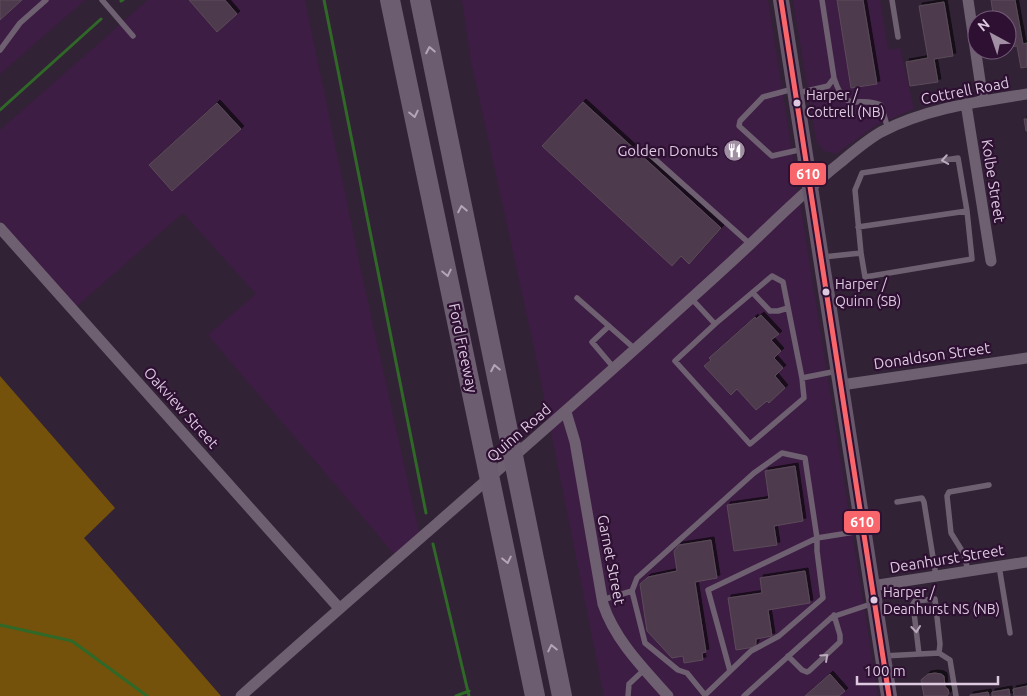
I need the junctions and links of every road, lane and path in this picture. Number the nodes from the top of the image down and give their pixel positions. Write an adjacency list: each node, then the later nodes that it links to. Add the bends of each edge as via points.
1 (46, 0): 11 (lane, via 20,23)
2 (102, 0): 9 (lane)
3 (390, 0): 62 (highway, Ford Freeway, one-way to 62)
4 (420, 0): 63 (highway, Ford Freeway, one-way to 4)
5 (780, 0): 13 (main road)
6 (822, 0): 12 (lane)
7 (892, 0): 10 (lane)
8 (968, 0): 15 (street)
9 (133, 36)
10 (898, 37)
11 (0, 50)
12 (834, 78): 13 (lane, via 828,86); 17 (lane, via 838,92 848,102 872,101 881,105)
13 (796, 91): 18 (main road); 18 (lane, via 763,98 739,126 772,156)
14 (1027, 94): 15 (street, Cottrell Road)
15 (983, 101): 16 (street, Cottrell Road)
16 (966, 104): 17 (street, Cottrell Road, via 916,116); 27 (street, Kolbe Street)
17 (888, 129): 20 (street, Cottrell Road, via 859,147)
18 (805, 148): 20 (main road)
19 (647, 152): 24 (lane)
20 (811, 186): 24 (street, Quinn Road); 26 (main road)
21 (967, 211): 22 (lane); 22 (lane, one-way to 22, via 958,158 862,173 855,190); 25 (lane, via 972,259 865,277)
22 (858, 227): 25 (lane)
23 (0, 228): 52 (street, Oakview Street)
24 (750, 244): 30 (street, Quinn Road)
25 (861, 254): 26 (lane)
26 (821, 257): 38 (main road)
27 (991, 261)
28 (753, 293): 31 (lane, via 770,311); 31 (lane, via 772,276 783,282); 32 (lane)
29 (577, 298): 33 (lane)
30 (691, 298): 32 (lane); 34 (street, Quinn Road)
31 (788, 308): 37 (lane)
32 (714, 324): 37 (lane, via 674,361 750,444 804,398)
33 (609, 326): 34 (lane); 36 (lane, via 592,342)
34 (635, 349): 36 (street, Quinn Road)
35 (1027, 358): 38 (street, Donaldson Street)
36 (614, 368): 39 (street, Quinn Road)
37 (802, 378): 38 (lane)
38 (840, 378): 42 (main road)
39 (566, 412): 50 (street, Garnet Street, via 575,442); 52 (street, Quinn Road)
40 (989, 484): 46 (lane, via 949,492 947,496 951,533 964,554)
41 (897, 502): 47 (lane, via 922,498)
42 (863, 531): 43 (lane); 48 (main road)
43 (818, 538): 49 (lane, via 805,458 782,453 754,473 637,578); 60 (lane, via 823,598 779,636 751,652); 60 (lane, via 708,590)
44 (1027, 562): 45 (street, Deanhurst Street)
45 (999, 566): 46 (street, Deanhurst Street); 54 (lane)
46 (968, 571): 47 (street, Deanhurst Street)
47 (936, 576): 48 (street, Deanhurst Street)
48 (872, 586): 51 (main road)
49 (632, 591): 50 (lane); 60 (lane, via 646,643 678,670 687,673 704,694)
50 (602, 600): 59 (street, Garnet Street, via 615,632)
51 (874, 603): 53 (lane); 58 (main road)
52 (339, 608): 61 (street, Quinn Road)
53 (834, 615): 57 (lane); 57 (lane, one-way to 53, via 802,670 809,672 840,642)
54 (1010, 633)
55 (939, 653): 56 (lane); 56 (lane, one-way to 56, via 935,599 913,604); 68 (lane, via 950,660)
56 (919, 654): 58 (lane)
57 (788, 656): 66 (lane)
58 (883, 656): 67 (main road)
59 (645, 670): 64 (lane, via 629,684); 65 (street, Garnet Street)
60 (730, 671)
61 (241, 696)
62 (535, 696)
63 (562, 696)
64 (628, 696)
65 (668, 696)
66 (744, 696)
67 (888, 696)
68 (956, 696)

